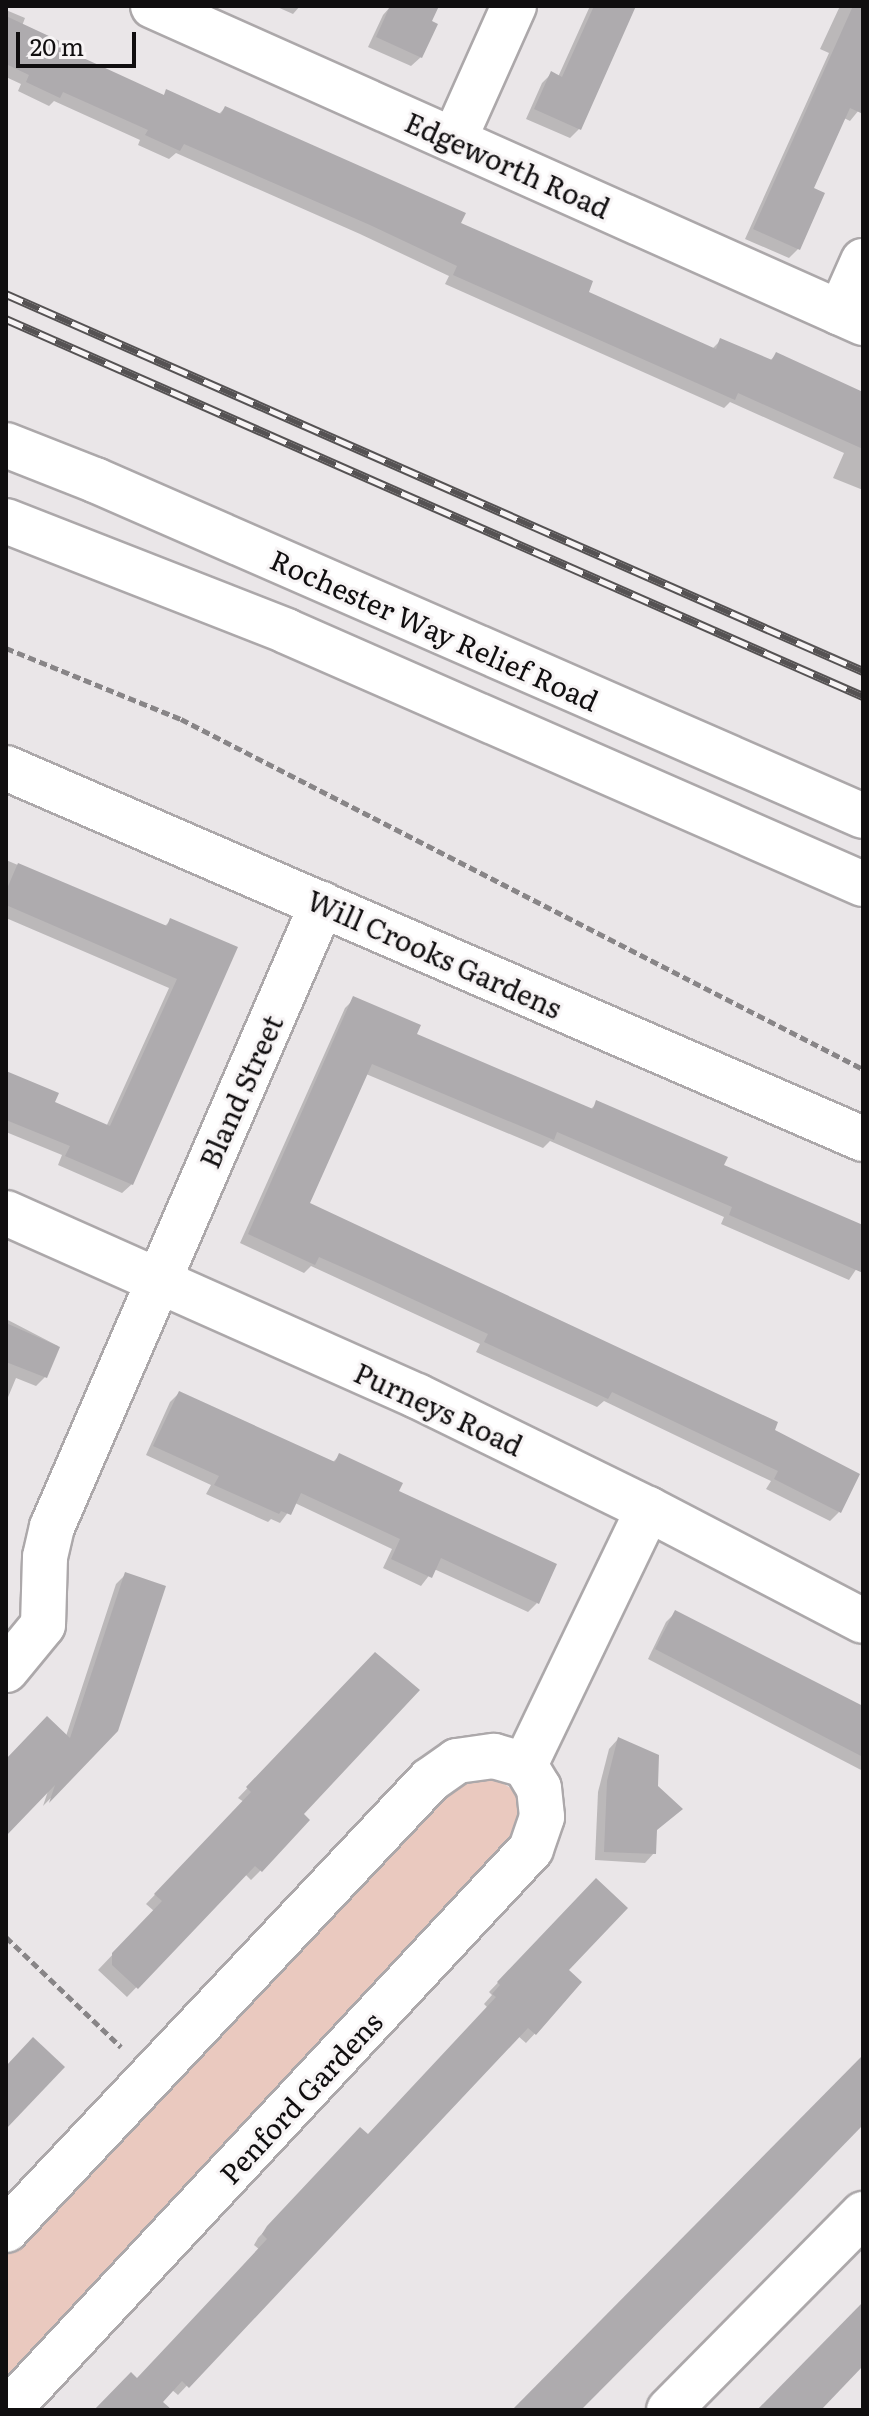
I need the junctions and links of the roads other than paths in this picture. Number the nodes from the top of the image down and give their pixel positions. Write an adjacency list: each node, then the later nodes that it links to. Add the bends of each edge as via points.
1 (153, 6): 3 (main road, Edgeworth Road)
2 (514, 6): 3 (main road)
3 (454, 140): 5 (main road, Edgeworth Road)
4 (863, 261): 5 (main road)
5 (852, 318)
6 (6, 422): 8 (main road)
7 (6, 445): 8 (main road, Rochester Way Relief Road)
8 (95, 480): 11 (main road, Rochester Way Relief Road)
9 (14, 525): 12 (main road, via 286,631)
10 (6, 768): 13 (main road, Will Crooks Gardens)
11 (863, 816)
12 (863, 884)
13 (322, 904): 14 (main road, Will Crooks Gardens); 16 (main road, Bland Street)
14 (863, 1139)
15 (6, 1213): 16 (main road, Purneys Road)
16 (158, 1278): 17 (main road, Purneys Road); 19 (main road, Bland Street, via 52,1527 45,1557 43,1625)
17 (648, 1509): 18 (main road, Purneys Road); 20 (main road)
18 (854, 1602)
19 (6, 1670)
20 (525, 1765): 22 (main road, via 494,1756 457,1761 430,1780); 23 (main road, Penford Gardens, via 539,1788 542,1817 531,1849)
21 (863, 2214): 24 (main road)
22 (6, 2230)
23 (8, 2410)
24 (669, 2410)

